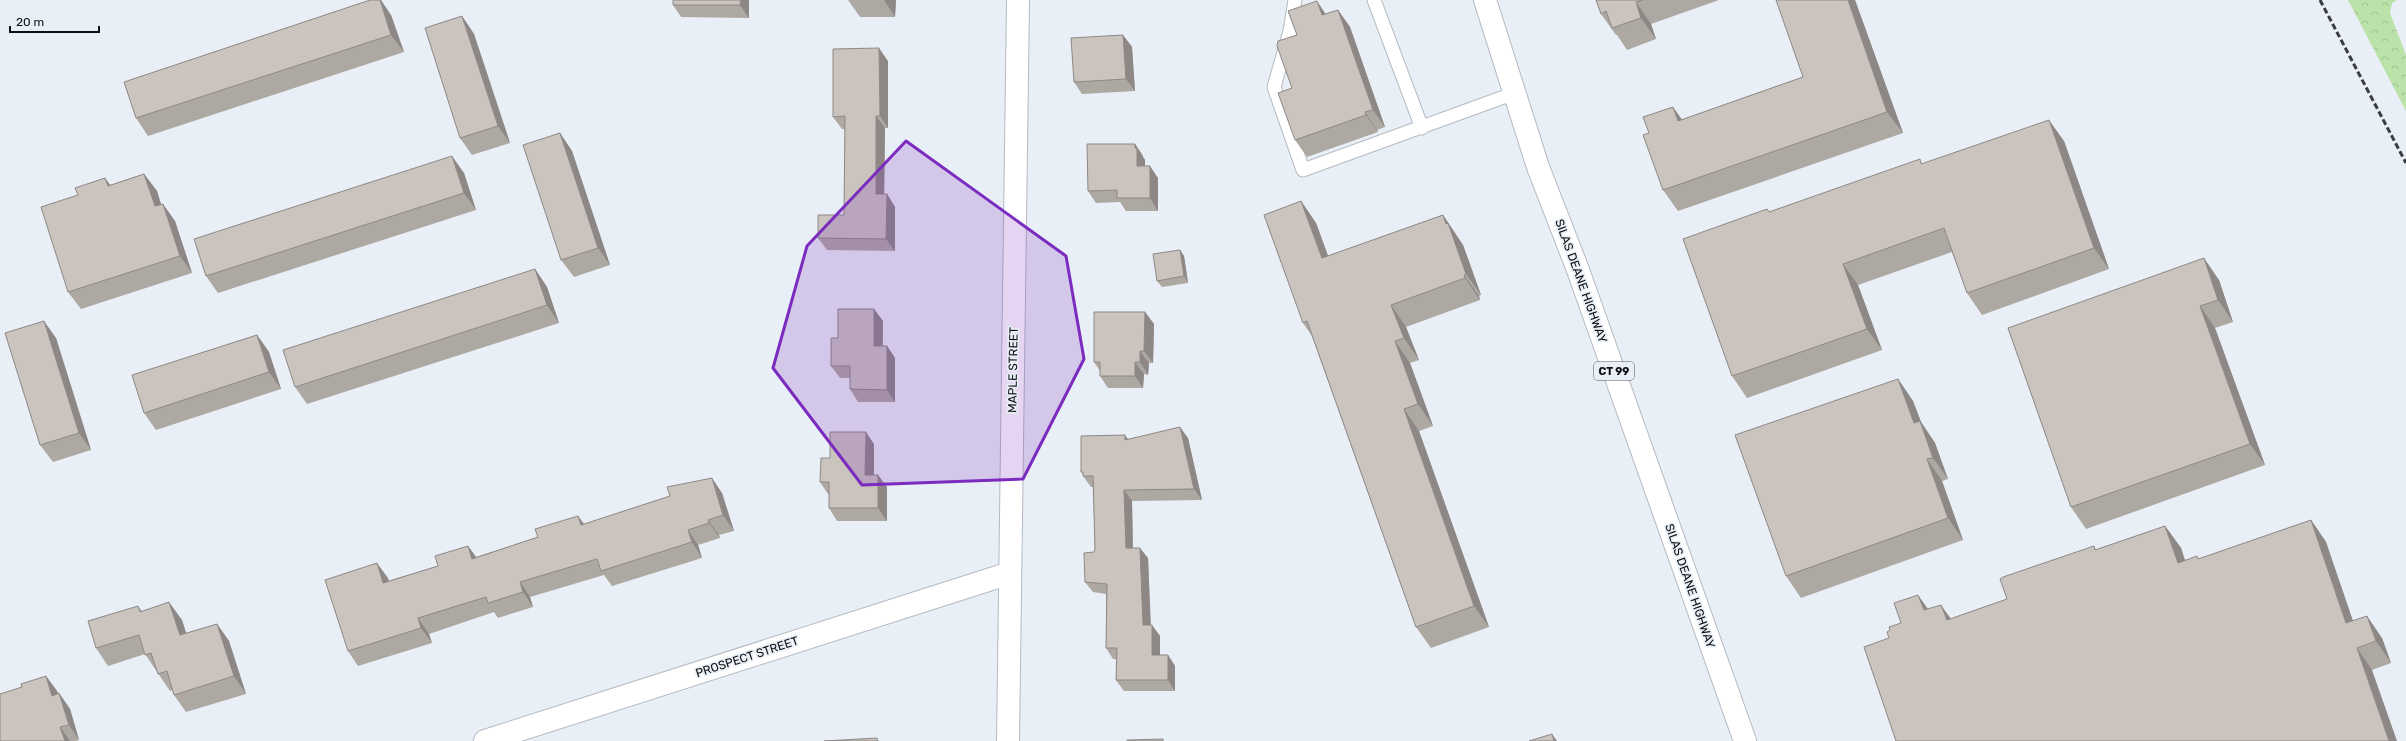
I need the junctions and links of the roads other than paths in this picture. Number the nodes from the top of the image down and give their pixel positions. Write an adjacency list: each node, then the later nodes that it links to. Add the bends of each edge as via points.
1 (1018, 0): 7 (main road, MAPLE STREET)
2 (1295, 0): 6 (lane, via 1290,31 1274,87 1303,170)
3 (1374, 0): 6 (lane)
4 (1486, 0): 5 (main road, SILAS DEANE HIGHWAY / CT 99)
5 (1515, 93): 6 (lane); 10 (main road, SILAS DEANE HIGHWAY / CT 99, via 1538,167 1578,270)
6 (1422, 128)
7 (1010, 572): 8 (main road, PROSPECT STREET); 9 (main road, MAPLE STREET)
8 (485, 741)
9 (1008, 741)
10 (1745, 741)

